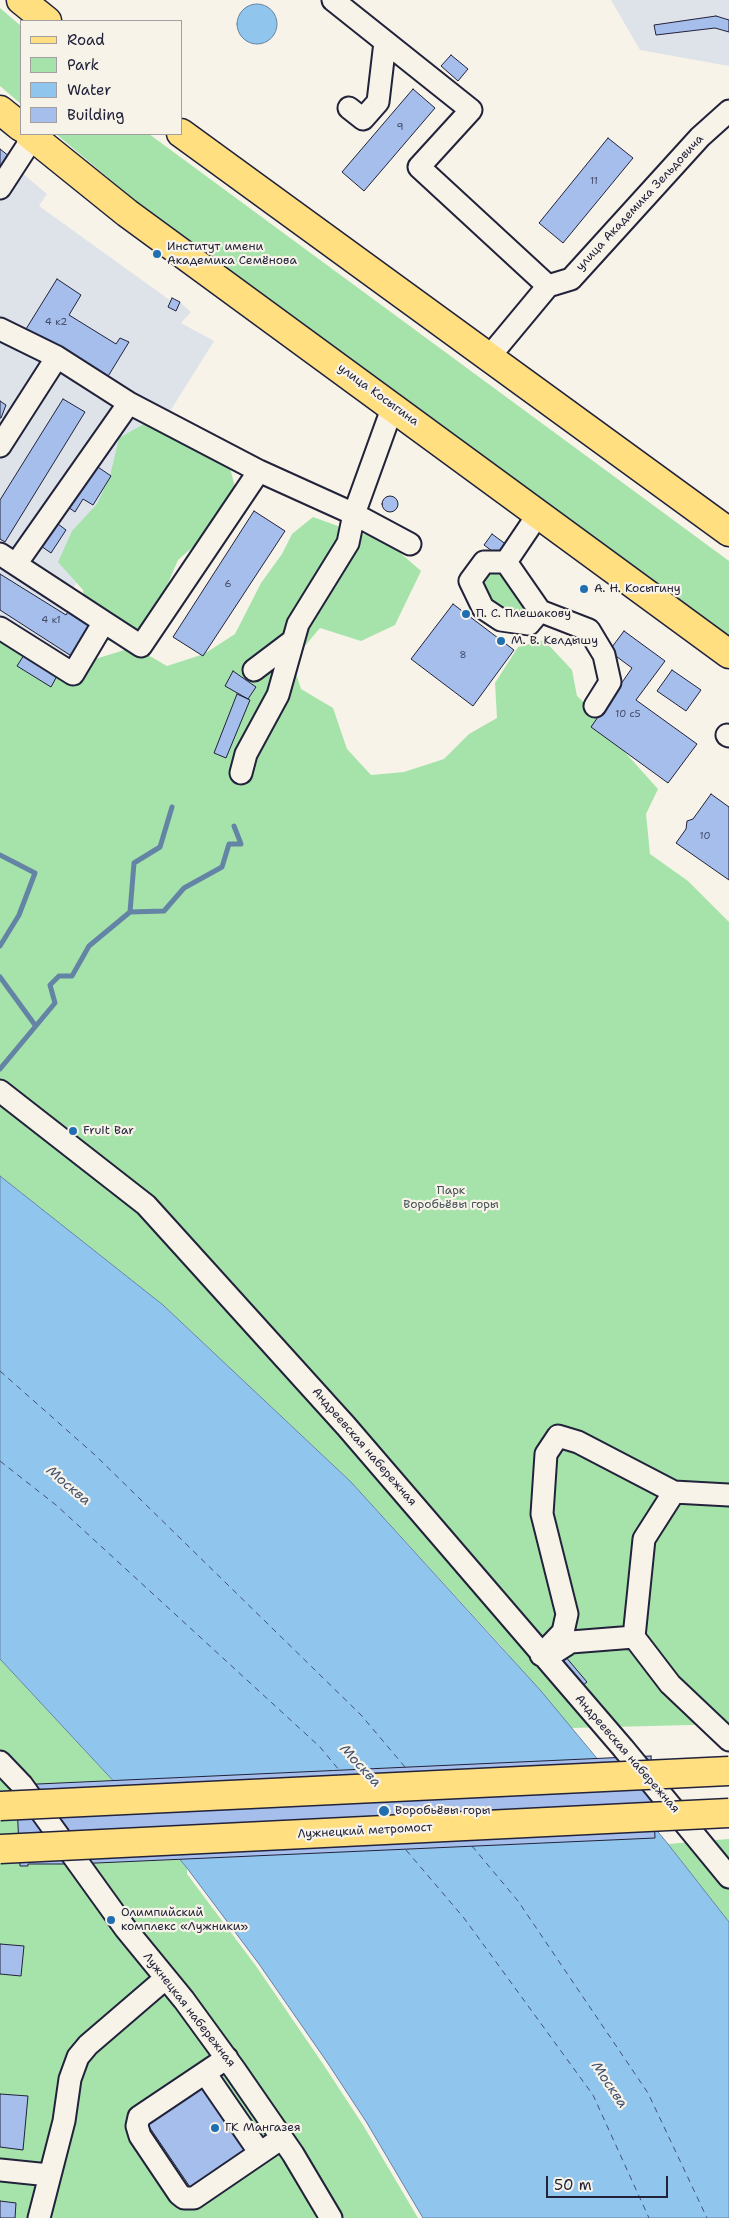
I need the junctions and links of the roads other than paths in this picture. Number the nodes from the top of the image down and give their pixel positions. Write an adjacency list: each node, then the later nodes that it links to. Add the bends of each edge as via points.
1 (21, 0): 3 (main road)
2 (333, 0): 4 (street)
3 (46, 20)
4 (385, 42): 5 (street, via 378,102 363,120); 13 (street, via 474,106 419,167)
5 (349, 108)
6 (0, 110): 8 (main road, улица Косыгина)
7 (729, 111): 13 (street, улица Академика Зельдовича, via 700,137 571,279)
8 (20, 126)
9 (182, 134): 15 (main road)
10 (27, 135): 12 (street)
11 (30, 135): 18 (main road, улица Косыгина, via 127,213)
12 (0, 187)
13 (548, 286): 15 (street)
14 (0, 329): 16 (street)
15 (489, 356): 23 (main road)
16 (57, 357): 17 (street); 19 (street)
17 (129, 403): 20 (street); 25 (street)
18 (393, 406): 21 (main road, улица Косыгина); 22 (street)
19 (0, 446)
20 (259, 471): 22 (street); 28 (street, via 141,646)
21 (539, 513): 26 (street); 31 (main road, улица Косыгина)
22 (354, 514): 24 (street); 30 (street, via 348,543 298,624)
23 (729, 532)
24 (410, 544)
25 (8, 559): 28 (street)
26 (506, 562): 27 (street); 27 (street, via 484,562 470,581 483,608 501,620 529,624)
27 (540, 611): 33 (street, via 589,630 604,655 610,682)
28 (104, 622): 29 (street, via 73,674)
29 (0, 628)
30 (291, 642): 32 (street); 34 (street, via 278,695 246,754)
31 (729, 654)
32 (254, 670)
33 (595, 706)
34 (241, 773)
35 (0, 1091): 39 (street, Андреевская набережная, via 146,1205 327,1404)
36 (674, 1492): 37 (street); 38 (street, via 644,1539); 39 (street, via 578,1442 558,1436 546,1454 542,1514 567,1614 563,1632)
37 (729, 1495)
38 (634, 1638): 39 (street, via 571,1642); 40 (street, via 670,1684)
39 (543, 1657): 46 (street, Андреевская набережная, via 696,1834)
40 (729, 1740)
41 (0, 1762): 47 (street, Лужнецкая набережная, via 22,1785 88,1878)
42 (729, 1771): 43 (main road, bridge)
43 (0, 1806)
44 (729, 1813): 45 (main road, Лужнецкий метромост, bridge)
45 (0, 1849)
46 (729, 1877)
47 (166, 1978): 48 (street, Лужнецкая набережная); 53 (street, via 78,2057 71,2074 64,2121)
48 (227, 2058): 49 (street); 50 (street, Лужнецкая набережная)
49 (205, 2073): 51 (street); 51 (street, via 140,2117 137,2126 140,2136 179,2194 188,2199 194,2198)
50 (282, 2138): 51 (street); 55 (street, Лужнецкая набережная)
51 (260, 2153)
52 (0, 2170): 53 (street)
53 (49, 2175): 54 (street)
54 (39, 2218)
55 (331, 2218)

